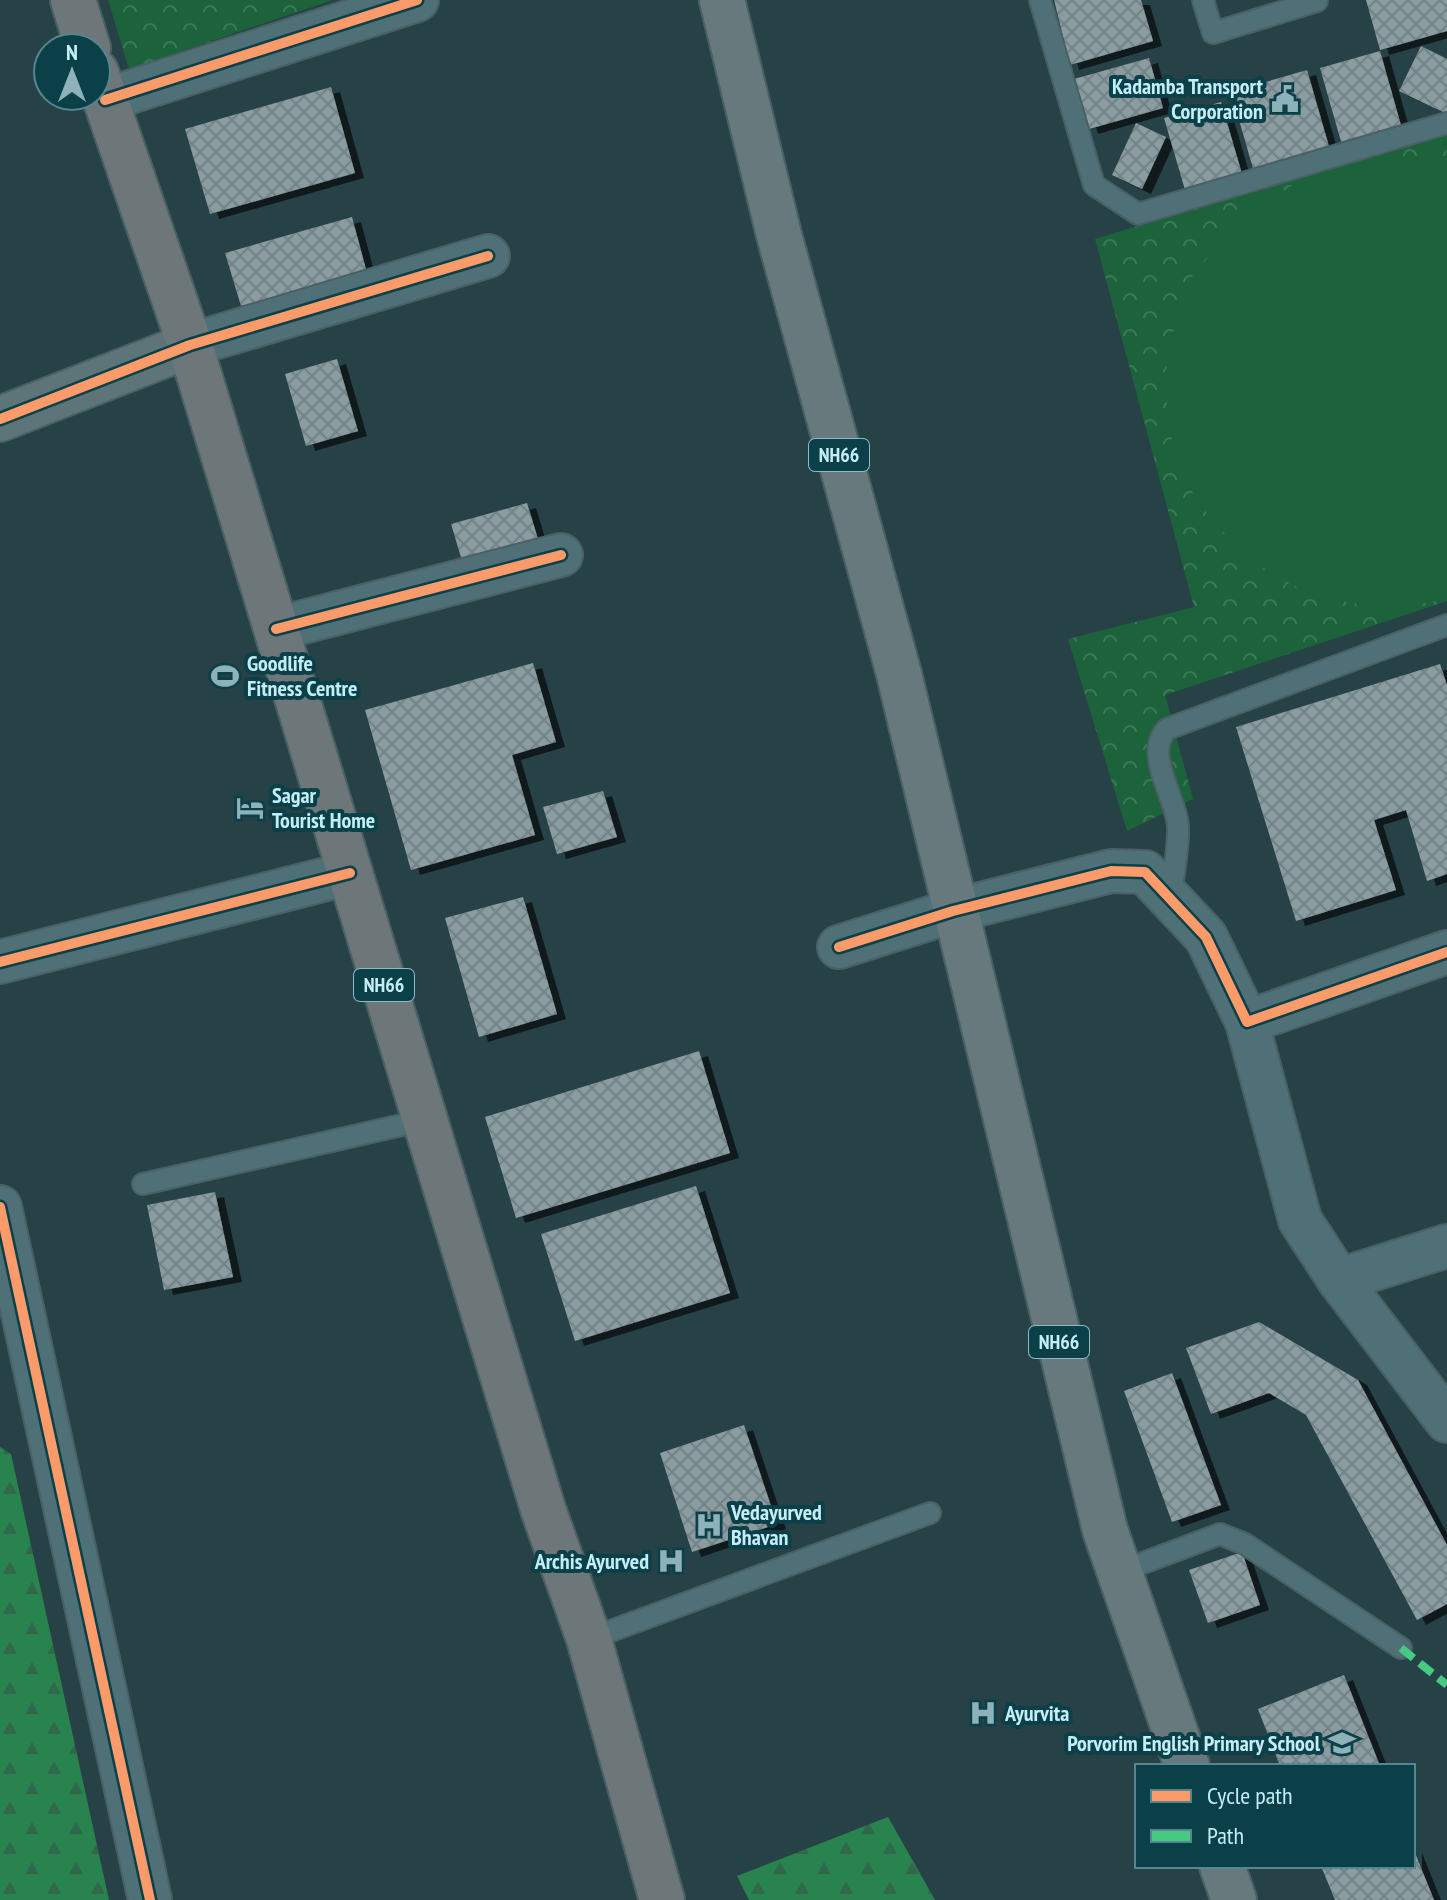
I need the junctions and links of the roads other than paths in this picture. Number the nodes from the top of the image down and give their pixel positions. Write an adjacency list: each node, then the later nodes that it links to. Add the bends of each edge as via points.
1 (73, 0): 7 (highway)
2 (417, 0): 8 (street)
3 (722, 0): 19 (main road, NH66, via 779,235 899,674)
4 (1040, 0): 10 (lane, via 1094,185 1138,214)
5 (1203, 0): 6 (lane, via 1213,33)
6 (1317, 1)
7 (83, 32)
8 (112, 83)
9 (109, 112): 12 (highway, NH66)
10 (1447, 123)
11 (488, 256): 12 (street)
12 (190, 345): 13 (street); 16 (highway, NH66)
13 (0, 419)
14 (561, 555): 16 (street)
15 (1447, 625): 18 (lane, via 1167,729 1157,750 1178,825)
16 (276, 629): 17 (highway, NH66)
17 (350, 873): 22 (street); 24 (highway, NH66)
18 (1171, 900): 19 (street, via 1145,872 1111,871); 23 (street, via 1206,937)
19 (953, 911): 20 (street); 31 (main road, NH66)
20 (839, 947)
21 (1447, 952): 23 (street)
22 (0, 962)
23 (1247, 1022): 28 (street, via 1300,1220)
24 (424, 1120): 25 (lane); 32 (highway, NH66, via 543,1509)
25 (143, 1184)
26 (0, 1207): 36 (street)
27 (1447, 1246): 28 (street)
28 (1339, 1280): 29 (street)
29 (1447, 1421)
30 (930, 1513): 32 (lane)
31 (1119, 1572): 33 (lane, via 1220,1534 1245,1544); 34 (main road, NH66)
32 (589, 1639): 37 (highway, NH66)
33 (1401, 1648)
34 (1186, 1764)
35 (1223, 1868): 38 (main road)
36 (150, 1900)
37 (662, 1900)
38 (1234, 1900)

